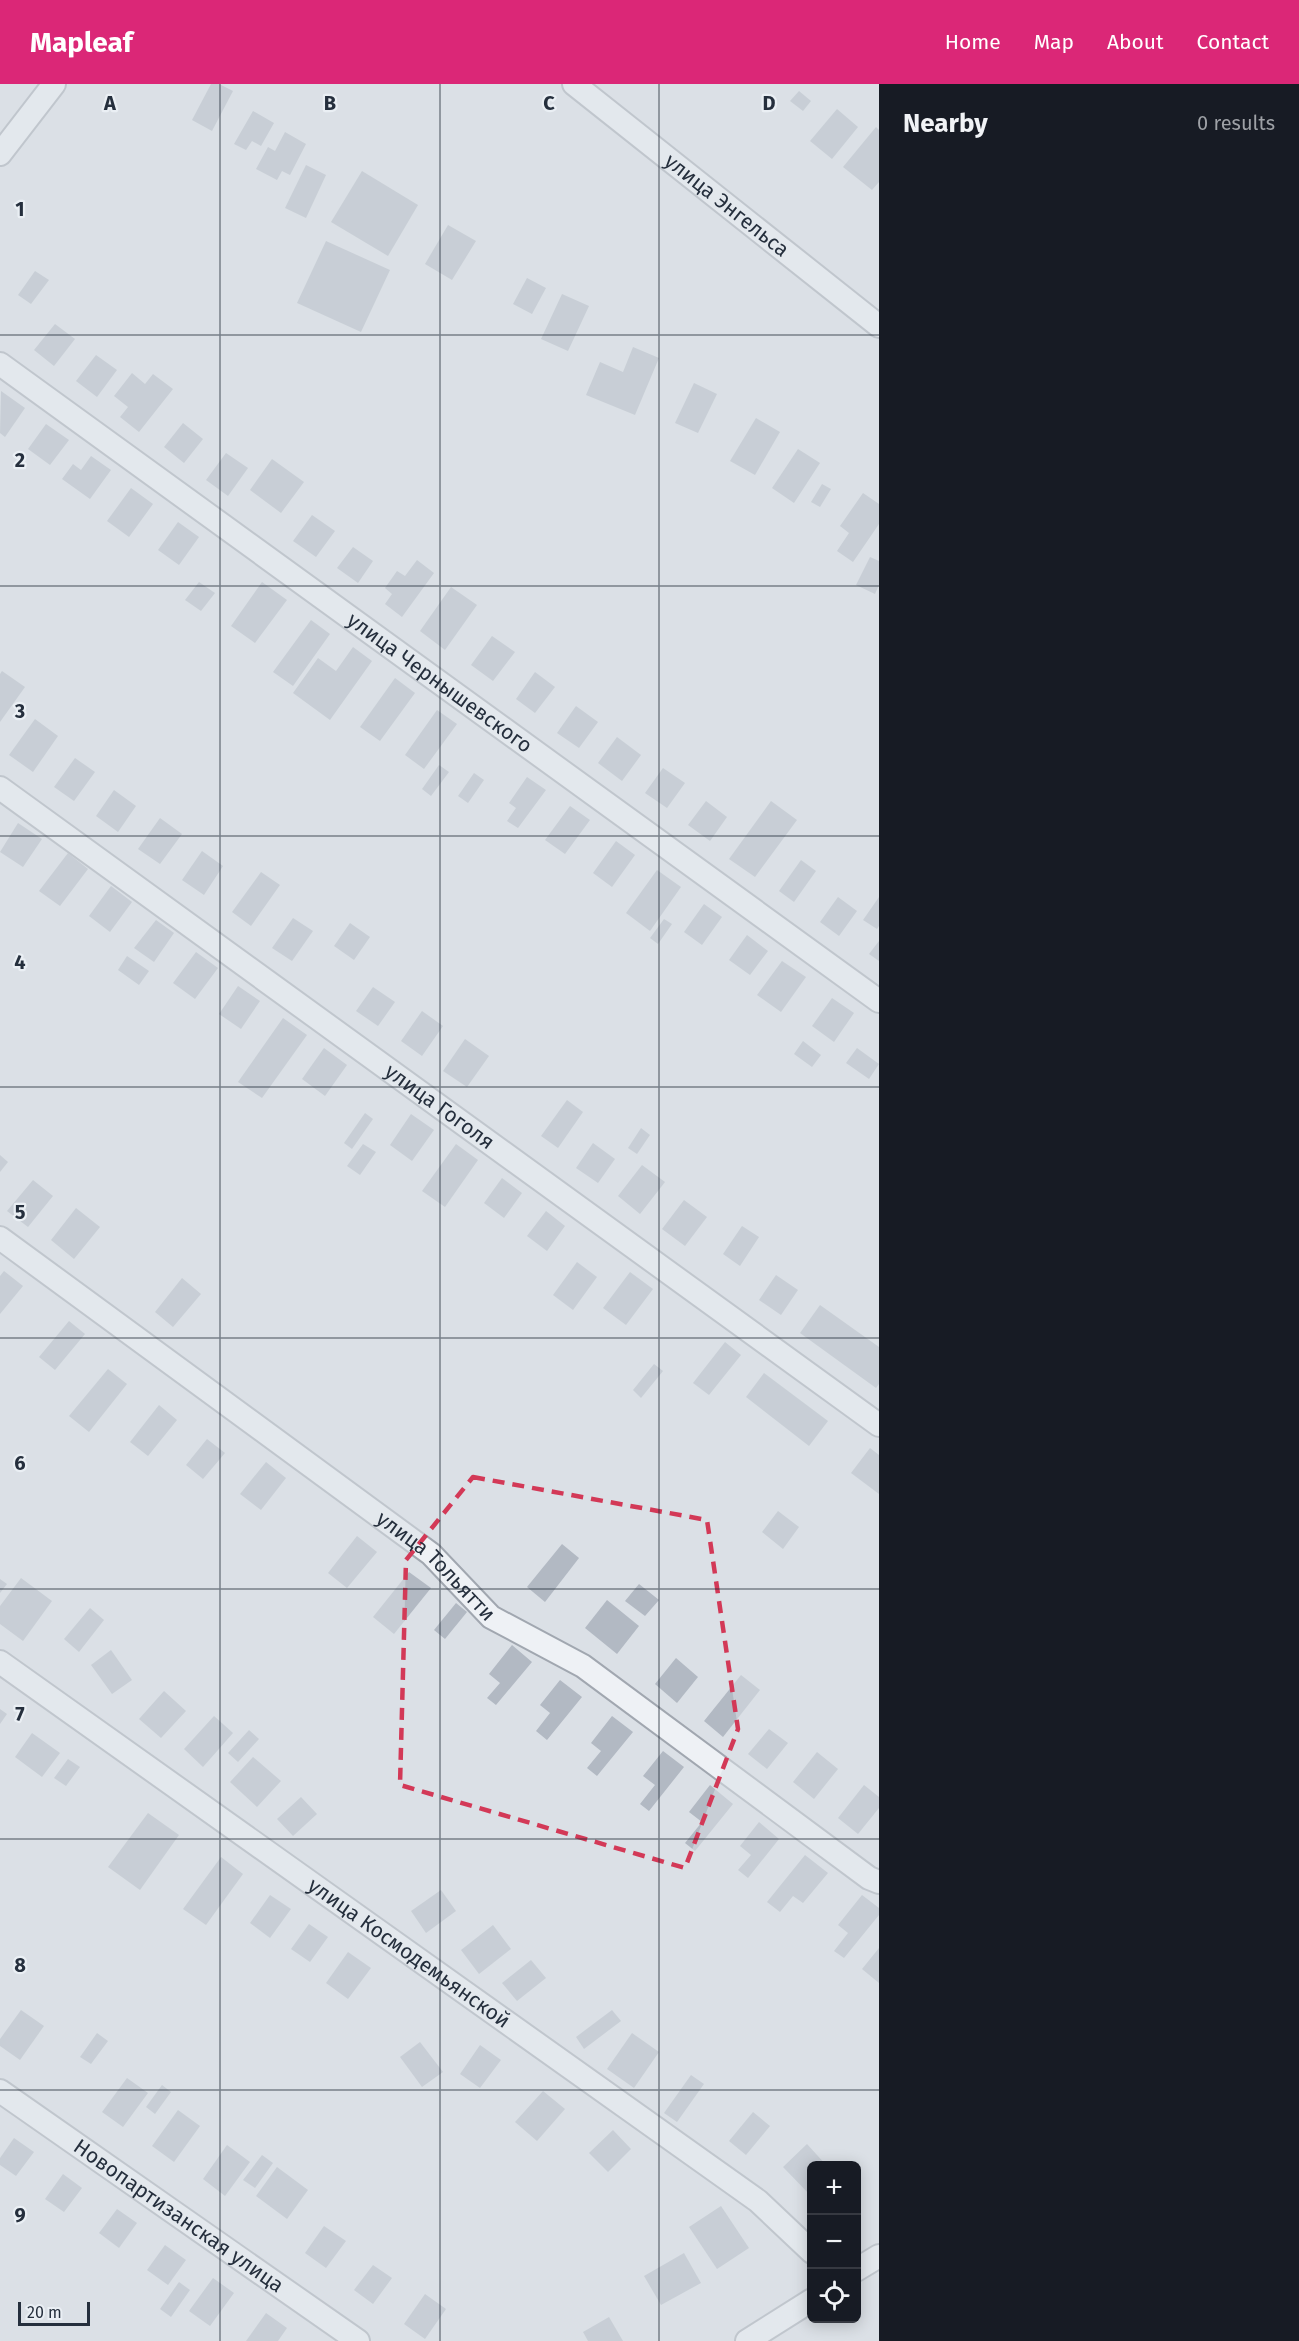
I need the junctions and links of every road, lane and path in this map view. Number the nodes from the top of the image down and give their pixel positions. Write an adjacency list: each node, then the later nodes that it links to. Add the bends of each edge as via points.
1 (54, 84): 3 (street)
2 (574, 84): 4 (street, улица Энгельса)
3 (0, 154)
4 (879, 326)
5 (0, 364): 7 (street, улица Чернышевского)
6 (0, 788): 9 (street, улица Гоголя)
7 (879, 1001)
8 (0, 1238): 11 (street, улица Тольятти, via 431,1554 491,1617 583,1666)
9 (879, 1425)
10 (0, 1662): 13 (street, улица Космодемьянской, via 758,2201)
11 (879, 1882)
12 (0, 2091): 17 (street, Новопартизанская улица)
13 (807, 2247)
14 (879, 2256): 15 (street)
15 (858, 2269)
16 (807, 2303): 18 (street)
17 (358, 2341)
18 (747, 2341)

